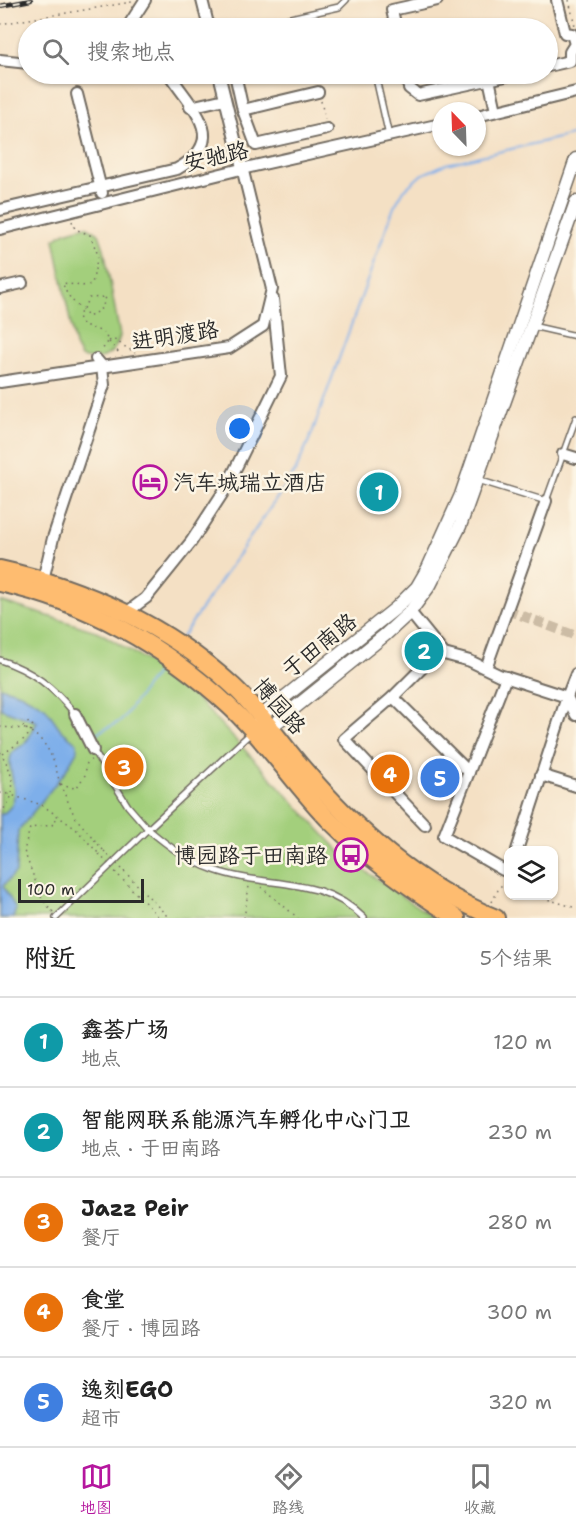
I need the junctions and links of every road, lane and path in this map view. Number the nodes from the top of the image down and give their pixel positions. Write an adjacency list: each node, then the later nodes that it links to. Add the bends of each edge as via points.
1 (145, 0): 9 (street)
2 (202, 0): 10 (street)
3 (346, 0): 11 (lane, via 339,7)
4 (437, 0): 12 (street, via 392,10)
5 (557, 0): 19 (street, via 565,33 572,34 575,44 570,61)
6 (569, 0): 14 (path)
7 (131, 2): 8 (path)
8 (36, 18)
9 (133, 18)
10 (208, 18)
11 (290, 18)
12 (394, 18)
13 (18, 21): 15 (path)
14 (575, 23): 16 (path)
15 (0, 24)
16 (576, 30)
17 (0, 60): 18 (street)
18 (18, 62)
19 (558, 64)
20 (74, 84): 31 (path)
21 (176, 84): 33 (street)
22 (221, 84): 32 (street, 进明渡路)
23 (237, 84): 34 (street)
24 (316, 84): 29 (path)
25 (377, 84): 39 (lane)
26 (408, 84): 27 (street, via 418,95)
27 (467, 84)
28 (490, 84): 35 (street)
29 (318, 92): 34 (street); 38 (path)
30 (576, 92): 35 (street)
31 (77, 94): 42 (street)
32 (225, 99): 33 (street); 41 (street, 进明渡路)
33 (190, 106): 42 (street, via 206,128 205,144 196,159 177,170)
34 (243, 110): 38 (street, via 256,145)
35 (496, 111): 36 (street)
36 (486, 114)
37 (432, 126): 39 (street, 安驰路)
38 (327, 129)
39 (389, 136): 41 (street, 安驰路)
40 (576, 159): 59 (street, 于田南路)
41 (241, 169): 43 (street, 安驰路); 50 (street, 进明渡路)
42 (100, 187): 43 (street); 45 (street)
43 (104, 202): 46 (street, 安驰路)
44 (576, 202): 52 (street, 于田南路)
45 (0, 210)
46 (68, 212): 47 (street, 安驰路); 51 (path, via 75,229 90,235 98,255 92,284 63,283 64,291)
47 (0, 229)
48 (22, 283): 49 (street)
49 (0, 288)
50 (272, 290): 55 (street, 进明渡路, via 263,326 229,348); 68 (street, via 281,376 226,488 191,542 146,598)
51 (82, 310): 51 (path, via 89,298 106,297 102,308 89,317); 54 (path, via 78,317 82,324 105,333)
52 (532, 326): 53 (lane); 59 (street, 于田南路)
53 (576, 336)
54 (108, 342): 55 (path); 55 (path, via 113,339 139,354); 56 (path)
55 (134, 361): 56 (street, 进明渡路)
56 (99, 363): 57 (street, 进明渡路); 65 (street, via 104,386 53,538)
57 (0, 382)
58 (576, 418): 60 (lane)
59 (487, 436): 62 (street, 于田南路); 79 (street, 于田南路, via 441,544 417,587)
60 (563, 454): 61 (street); 63 (lane)
61 (576, 458)
62 (477, 479): 63 (lane); 67 (street, 于田南路, via 445,558)
63 (546, 501): 72 (street)
64 (0, 569): 65 (main road, 博园路)
65 (43, 580): 68 (main road, 博园路)
66 (0, 583): 69 (main road, 博园路, via 48,596)
67 (410, 612): 70 (street); 79 (street, 于田南路, via 386,635)
68 (126, 613): 69 (main road, 博园路)
69 (150, 636): 79 (main road, 博园路, via 195,655 233,686); 82 (main road, 博园路)
70 (440, 650): 72 (street); 75 (street)
71 (0, 660): 77 (lane, via 36,675 57,691)
72 (486, 668): 74 (street)
73 (576, 674): 76 (street)
74 (506, 677): 76 (street); 85 (street)
75 (393, 697): 85 (street); 92 (street, via 344,739)
76 (571, 699): 78 (street); 86 (street)
77 (75, 714): 84 (street)
78 (576, 715)
79 (266, 722): 82 (street, 于田南路); 100 (main road, 博园路, via 341,811 394,859 424,881)
80 (0, 727): 81 (path)
81 (21, 728): 83 (path, via 28,722 33,726 27,737); 87 (path, bridge, via 37,735 49,749)
82 (253, 731): 93 (lane); 107 (main road, 博园路, via 330,822 386,872)
83 (1, 753): 90 (path, via 14,788 8,806)
84 (96, 754): 87 (path, via 87,762 77,786); 93 (lane, via 128,806)
85 (469, 772): 95 (street, via 444,836)
86 (541, 775): 88 (street); 94 (street)
87 (60, 784): 103 (path, bridge, via 75,817)
88 (576, 786)
89 (0, 793): 91 (path, bridge, via 42,804)
90 (0, 812)
91 (59, 815): 101 (path, via 52,825 30,828 24,851 42,899); 102 (path, bridge)
92 (425, 825)
93 (148, 829): 96 (lane, via 181,855 215,871); 101 (lane)
94 (518, 846)
95 (504, 870)
96 (249, 877): 104 (path); 105 (path); 106 (lane, via 333,894)
97 (504, 886): 100 (path, via 500,886)
98 (550, 900): 99 (path)
99 (576, 908)
100 (491, 916)
101 (57, 918)
102 (160, 918)
103 (169, 918)
104 (244, 918)
105 (298, 918)
106 (364, 918)
107 (457, 918)

